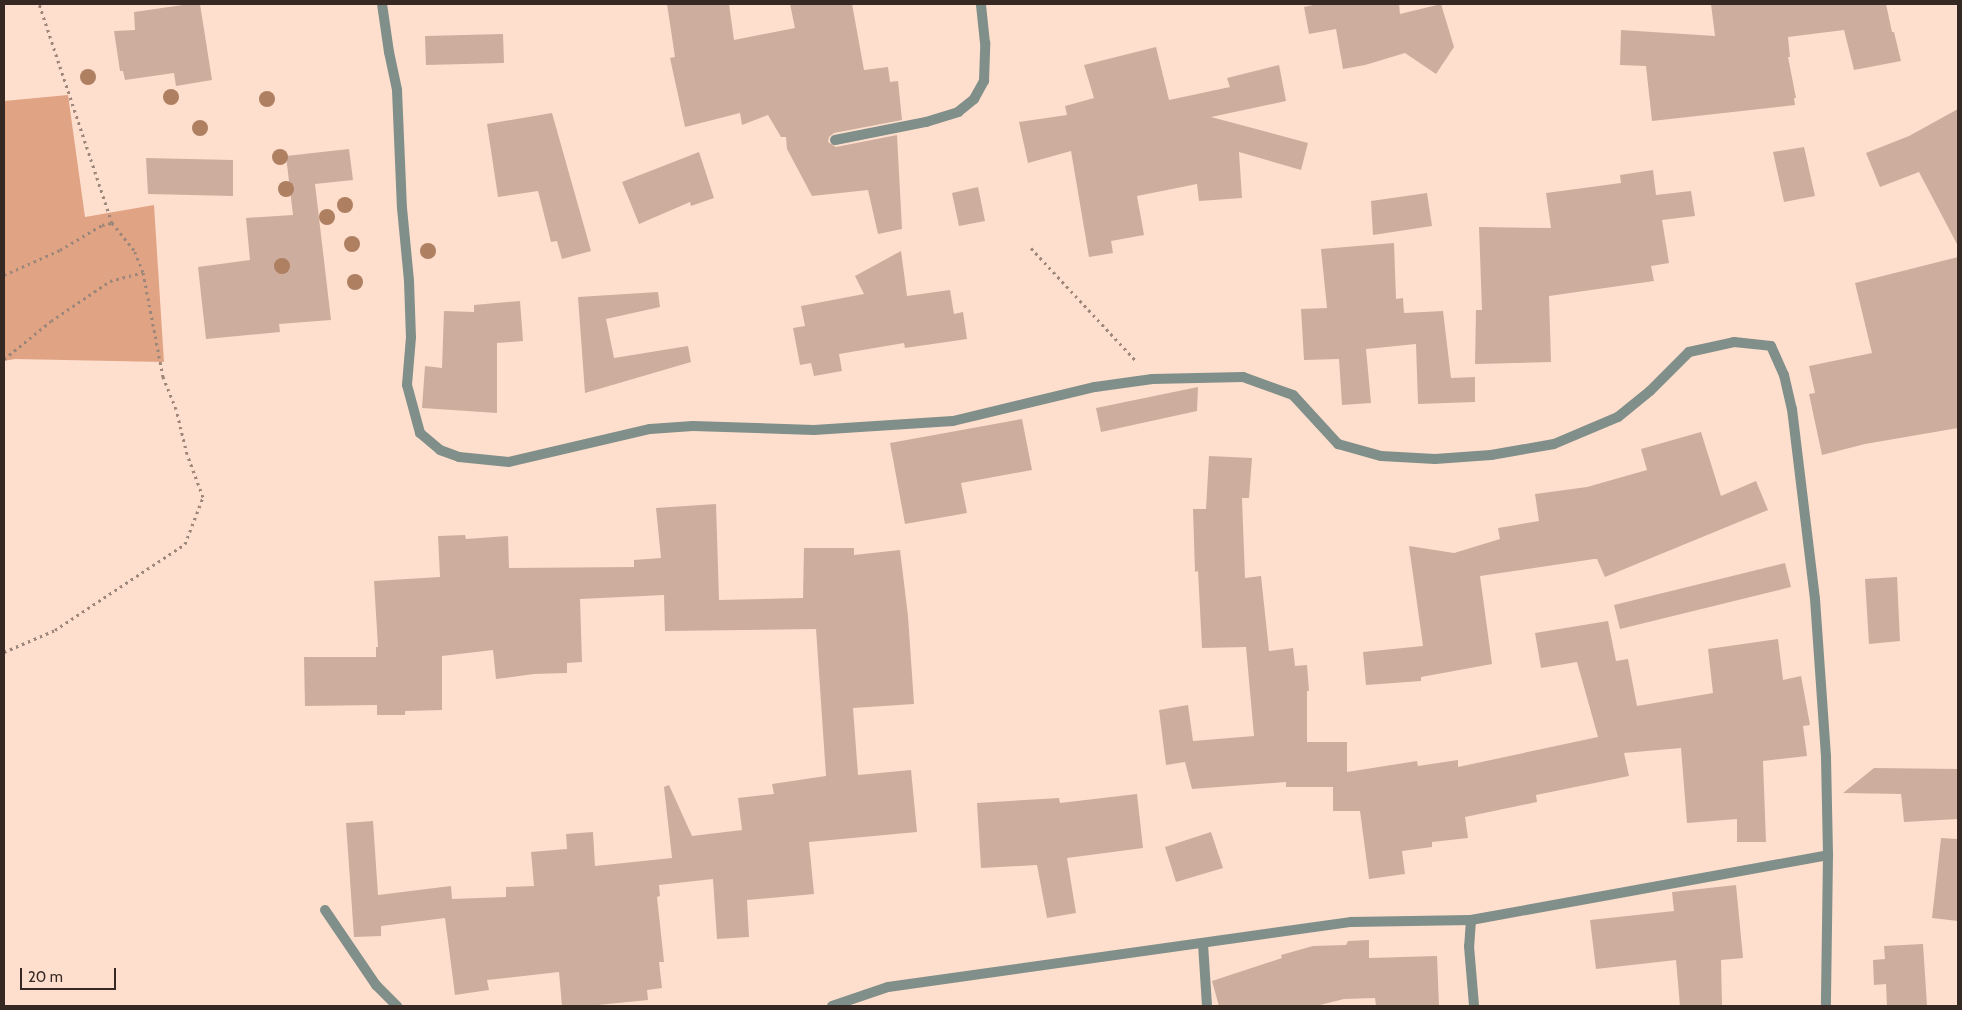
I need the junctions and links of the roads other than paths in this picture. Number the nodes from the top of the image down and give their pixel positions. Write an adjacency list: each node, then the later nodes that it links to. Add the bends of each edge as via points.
1 (382, 4): 4 (street, via 397,90 411,337 406,385 420,433 440,450 459,457 509,462 650,429 693,426 814,430 953,421 1085,389 1152,379 1243,377 1293,395 1338,444 1381,456 1435,460 1491,455 1554,444 1618,417 1689,352 1734,342 1771,346 1784,375 1792,409 1815,599 1826,758)
2 (981, 4): 3 (street, via 984,81 974,99 958,112 926,122)
3 (835, 140)
4 (1828, 855): 6 (street); 12 (street)
5 (325, 910): 8 (street, via 376,985)
6 (1471, 920): 7 (street, via 1351,922); 11 (street, via 1469,946)
7 (1203, 944): 9 (street, via 888,987); 10 (street)
8 (397, 1006)
9 (832, 1006)
10 (1207, 1006)
11 (1474, 1006)
12 (1826, 1006)

